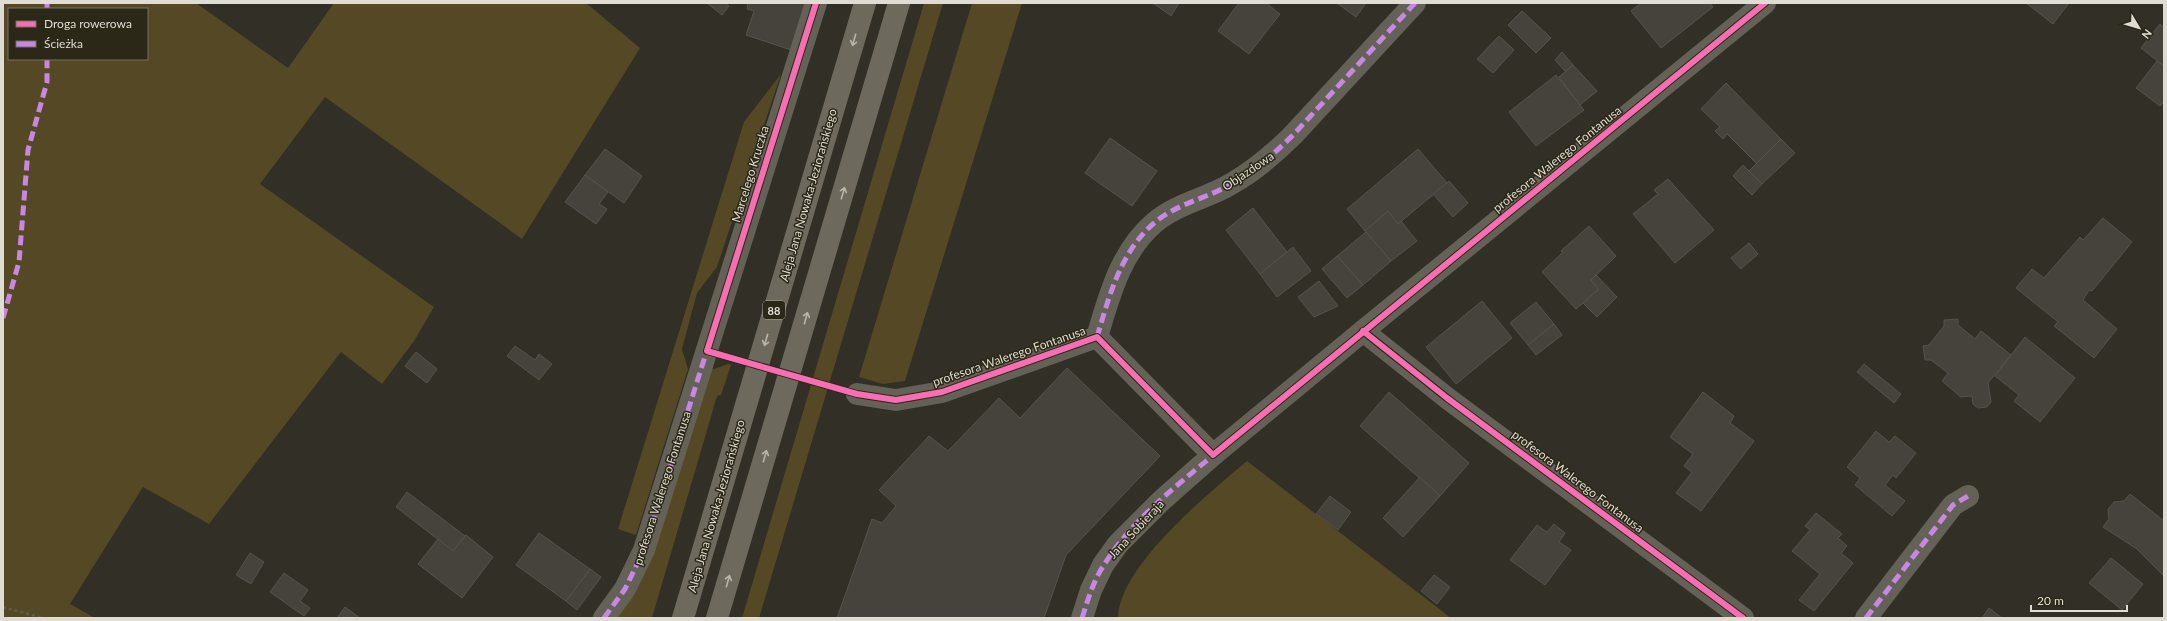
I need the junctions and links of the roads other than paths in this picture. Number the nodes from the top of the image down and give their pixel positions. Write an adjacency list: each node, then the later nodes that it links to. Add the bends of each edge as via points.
1 (816, 3): 8 (street, Marcelego Kruczka)
2 (865, 3): 13 (main road, Aleja Jana Nowaka-Jeziorańskiego / 88, one-way to 13)
3 (899, 3): 14 (main road, one-way to 3)
4 (1415, 3): 7 (street, Objazdowa, via 1272,156 1231,184 1180,207 1152,225 1130,251 1120,269)
5 (1765, 3): 6 (street, profesora Walerego Fontanusa)
6 (1363, 331): 10 (street, profesora Walerego Fontanusa); 16 (street, profesora Walerego Fontanusa, via 1447,398)
7 (1096, 337): 9 (street, profesora Walerego Fontanusa, via 942,392 896,400); 10 (street, profesora Walerego Fontanusa)
8 (707, 351): 12 (street, profesora Walerego Fontanusa, via 644,550 624,589)
9 (857, 394)
10 (1212, 455): 15 (street, Jana Sobieraja, via 1118,544 1103,565)
11 (1968, 496): 17 (street, via 1953,505)
12 (604, 618)
13 (683, 618)
14 (717, 618)
15 (1082, 618)
16 (1743, 618)
17 (1866, 618)

